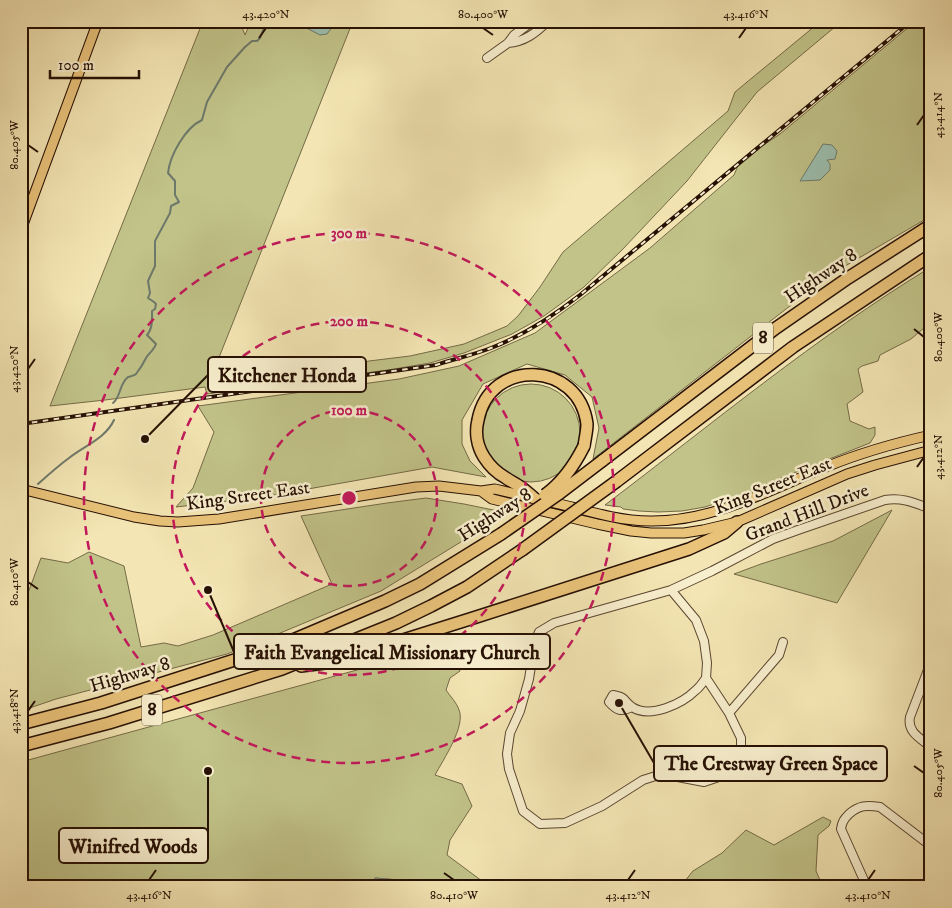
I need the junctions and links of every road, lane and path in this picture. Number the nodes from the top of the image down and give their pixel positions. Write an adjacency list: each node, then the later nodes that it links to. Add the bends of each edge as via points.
1 (98, 21): 7 (main road)
2 (533, 21): 4 (street)
3 (548, 21): 4 (street, via 527,38)
4 (508, 43): 5 (street)
5 (487, 58)
6 (931, 225): 16 (highway, Highway 8 / 8, bridge, via 776,328 560,493)
7 (21, 230)
8 (931, 255): 20 (highway, Highway 8 / 8, bridge, via 793,347 617,481 467,587 396,623)
9 (931, 436): 13 (main road, King Street East, via 855,456 738,504 690,518 630,519)
10 (931, 450): 15 (main road, King Street East, via 847,474)
11 (21, 488): 12 (main road, King Street East, via 134,517 178,522 219,519 416,487)
12 (481, 491): 13 (main road, King Street East, via 495,489); 15 (main road, King Street East, via 492,499 631,531 684,533)
13 (534, 498): 16 (highway, bridge, via 488,463 479,446 476,427 480,410 490,392 508,379 527,374 556,380 580,402 587,425 584,446 562,481 510,522)
14 (931, 509): 17 (street, Grand Hill Drive, via 904,499 885,500 773,539)
15 (736, 522): 20 (highway, via 724,533 689,548 470,620 332,662)
16 (501, 534): 24 (highway, Highway 8 / 8, via 386,601 282,645 101,703)
17 (671, 590): 21 (street, via 699,627 705,648); 23 (street, Grand Hill Drive, via 554,623 539,632 529,680 510,734 507,754 523,810 540,824 565,823 602,806 643,780 662,774 704,782 719,777 736,764 741,751 740,738)
18 (783, 642): 23 (street, via 779,655)
19 (931, 662): 26 (street, via 909,723 914,733)
20 (282, 669): 25 (highway, Highway 8 / 8, via 109,723)
21 (706, 678): 22 (street, via 680,703 646,712); 23 (street, Grand Hill Drive)
22 (632, 707)
23 (729, 713)
24 (21, 724)
25 (21, 746)
26 (931, 747)
27 (931, 846): 28 (street, via 880,807 856,808 843,821 841,829)
28 (867, 887)

